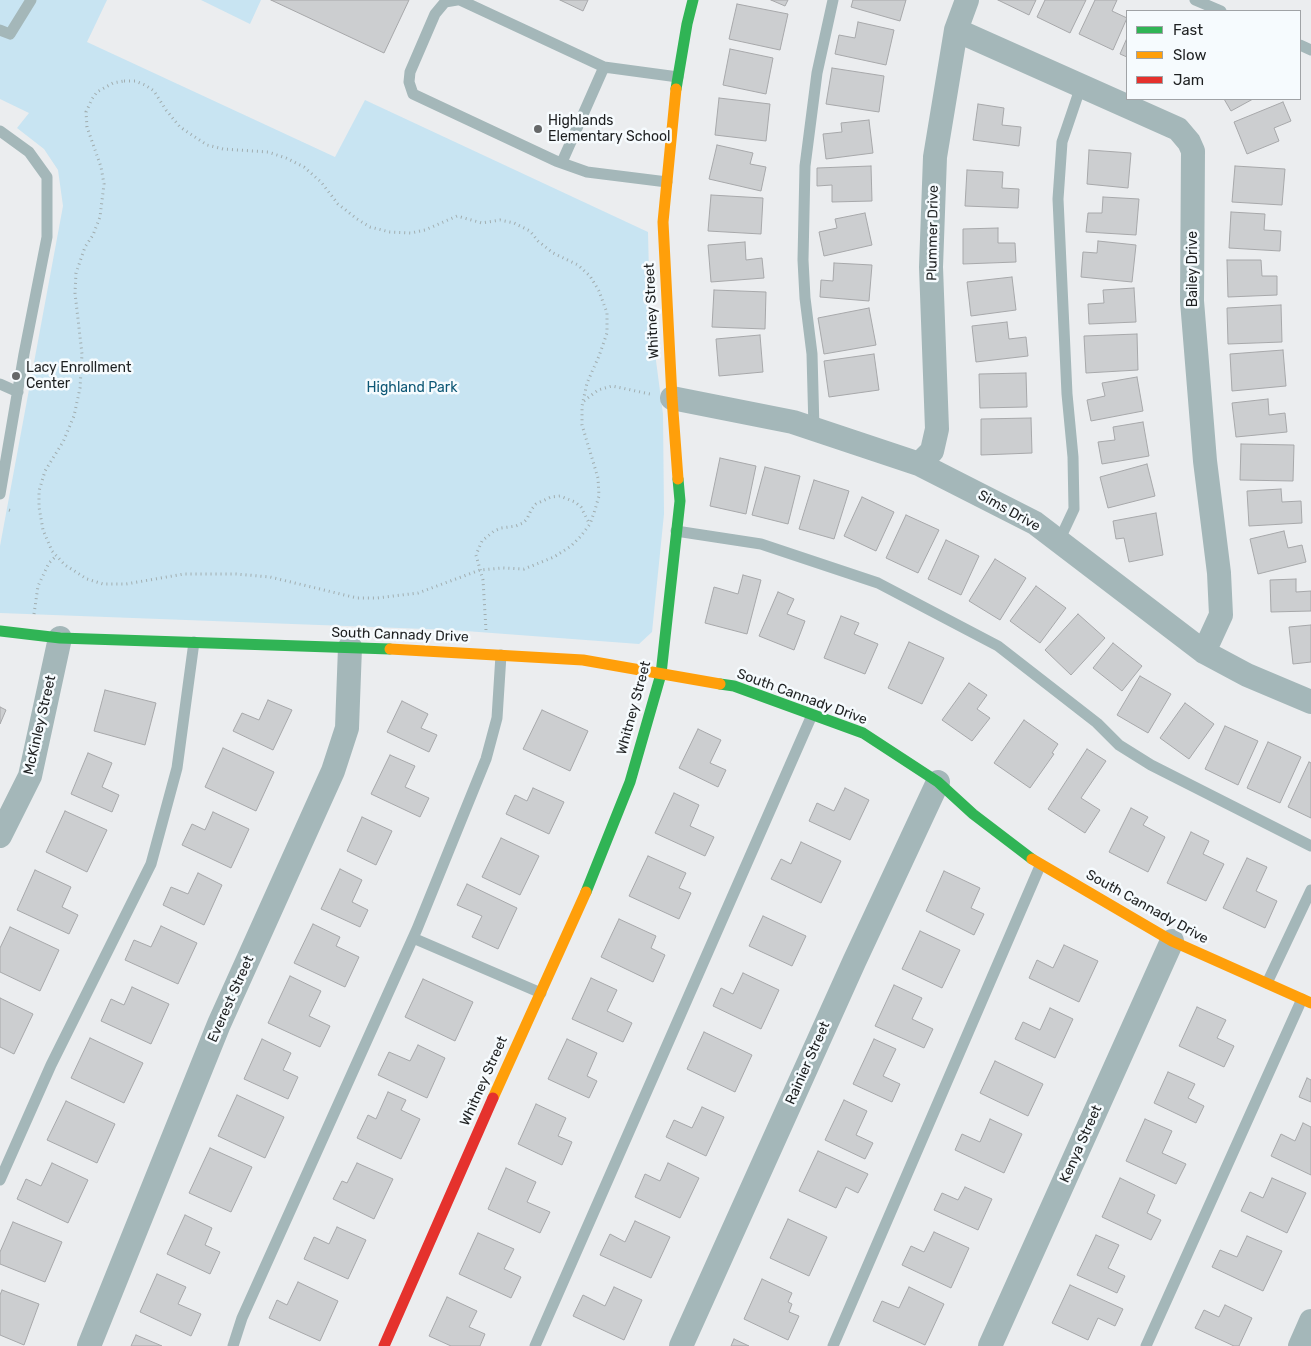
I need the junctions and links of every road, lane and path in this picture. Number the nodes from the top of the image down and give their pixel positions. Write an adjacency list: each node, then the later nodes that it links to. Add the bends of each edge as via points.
1 (32, 0): 8 (lane, via 10,34)
2 (458, 0): 10 (lane); 14 (lane, via 445,2 435,14 410,72 413,94)
3 (693, 0): 11 (street, Whitney Street)
4 (833, 0): 20 (lane, via 817,73 804,166 803,260 812,354)
5 (967, 0): 9 (street, Plummer Drive)
6 (1195, 0): 7 (lane)
7 (1219, 10)
8 (0, 30)
9 (956, 30): 12 (street, Bailey Drive); 21 (street, Plummer Drive, via 934,157 931,268 937,429 932,452)
10 (604, 67): 11 (lane); 14 (lane)
11 (678, 77): 15 (street, Whitney Street)
12 (1081, 86): 25 (lane, via 1062,142 1058,199 1074,509); 34 (street, Bailey Drive, via 1178,129 1193,151 1192,301 1221,615)
13 (0, 131): 17 (lane, via 29,152 47,177 47,237)
14 (562, 162): 15 (lane, via 587,172)
15 (667, 182): 18 (street, Whitney Street, via 663,222)
16 (0, 384): 17 (lane)
17 (18, 392): 22 (lane)
18 (663, 396): 19 (path, via 612,386 598,390); 20 (street, Sims Drive); 24 (street, Whitney Street, via 680,500)
19 (584, 401): 23 (path, via 582,424 598,478 598,496); 26 (path, via 587,383 607,333 607,313 590,276 578,265 553,253 530,231 500,220 482,223 457,216 411,233 370,227 338,204 304,167 268,152 207,145 180,127 154,90 135,81 113,83 97,92 86,112 86,127 104,184 100,217 76,273 82,354 80,388 74,416 45,471 39,491 43,530)
20 (814, 429): 21 (street, Sims Drive)
21 (919, 464): 25 (street, Sims Drive, via 1035,523)
22 (0, 494)
23 (590, 524): 27 (path, via 571,546 536,565 524,569); 27 (path, via 575,502 560,496 544,499 531,510 523,523 494,531 482,541 476,555)
24 (676, 531): 36 (street, Whitney Street); 41 (lane, via 761,544 878,583 998,646 1097,723 1119,745 1151,765)
25 (1059, 541): 34 (street, Sims Drive)
26 (56, 556): 27 (path, via 87,579 103,584 126,584 184,574 236,574 270,577 357,598 418,593); 28 (path, via 38,586)
27 (480, 570): 29 (path)
28 (34, 614)
29 (486, 630)
30 (0, 631): 31 (street, South Cannady Drive)
31 (60, 638): 32 (street, South Cannady Drive); 40 (street, McKinley Street, via 30,776)
32 (194, 642): 33 (street, South Cannady Drive); 49 (lane, via 176,768 151,864 51,1065)
33 (350, 648): 35 (street, South Cannady Drive); 51 (street, Everest Street, via 347,728 332,771 219,1024)
34 (1204, 652): 37 (street, Sims Drive, via 1247,675)
35 (501, 655): 36 (street, South Cannady Drive, via 583,660); 44 (lane, via 497,718 486,759)
36 (661, 674): 38 (street, South Cannady Drive, via 734,686); 47 (street, Whitney Street, via 630,782)
37 (1311, 702)
38 (812, 715): 39 (street, South Cannady Drive, via 863,733); 54 (lane)
39 (938, 782): 42 (street, South Cannady Drive, via 973,814); 55 (street, Rainier Street)
40 (1, 830)
41 (1311, 846)
42 (1040, 865): 45 (street, South Cannady Drive); 56 (lane)
43 (1311, 890): 46 (lane)
44 (413, 938): 47 (lane); 52 (lane, via 242,1318)
45 (1172, 941): 46 (street, South Cannady Drive); 57 (street, Kenya Street)
46 (1267, 983): 48 (street, South Cannady Drive)
47 (541, 993): 53 (street, Whitney Street)
48 (1306, 1001): 58 (lane)
49 (0, 1180)
50 (1311, 1321): 59 (street)
51 (89, 1346)
52 (233, 1346)
53 (384, 1346)
54 (535, 1346)
55 (681, 1346)
56 (833, 1346)
57 (990, 1346)
58 (1146, 1346)
59 (1300, 1346)

